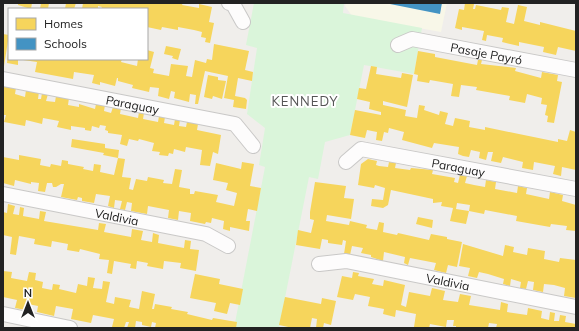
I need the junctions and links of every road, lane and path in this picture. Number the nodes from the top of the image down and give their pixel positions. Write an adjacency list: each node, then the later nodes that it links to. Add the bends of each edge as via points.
1 (229, 3): 2 (street, via 233,4)
2 (243, 22)
3 (398, 45): 4 (street, Pasaje Payró, via 412,39)
4 (576, 70)
5 (3, 79): 6 (street, Paraguay, via 235,124)
6 (253, 146)
7 (346, 162): 8 (street, Paraguay, via 361,149)
8 (576, 189)
9 (3, 194): 10 (street, Valdivia, via 206,234)
10 (228, 246)
11 (319, 264): 12 (street, Valdivia, via 346,261)
12 (576, 306)
13 (3, 314): 14 (street)
14 (70, 328)

